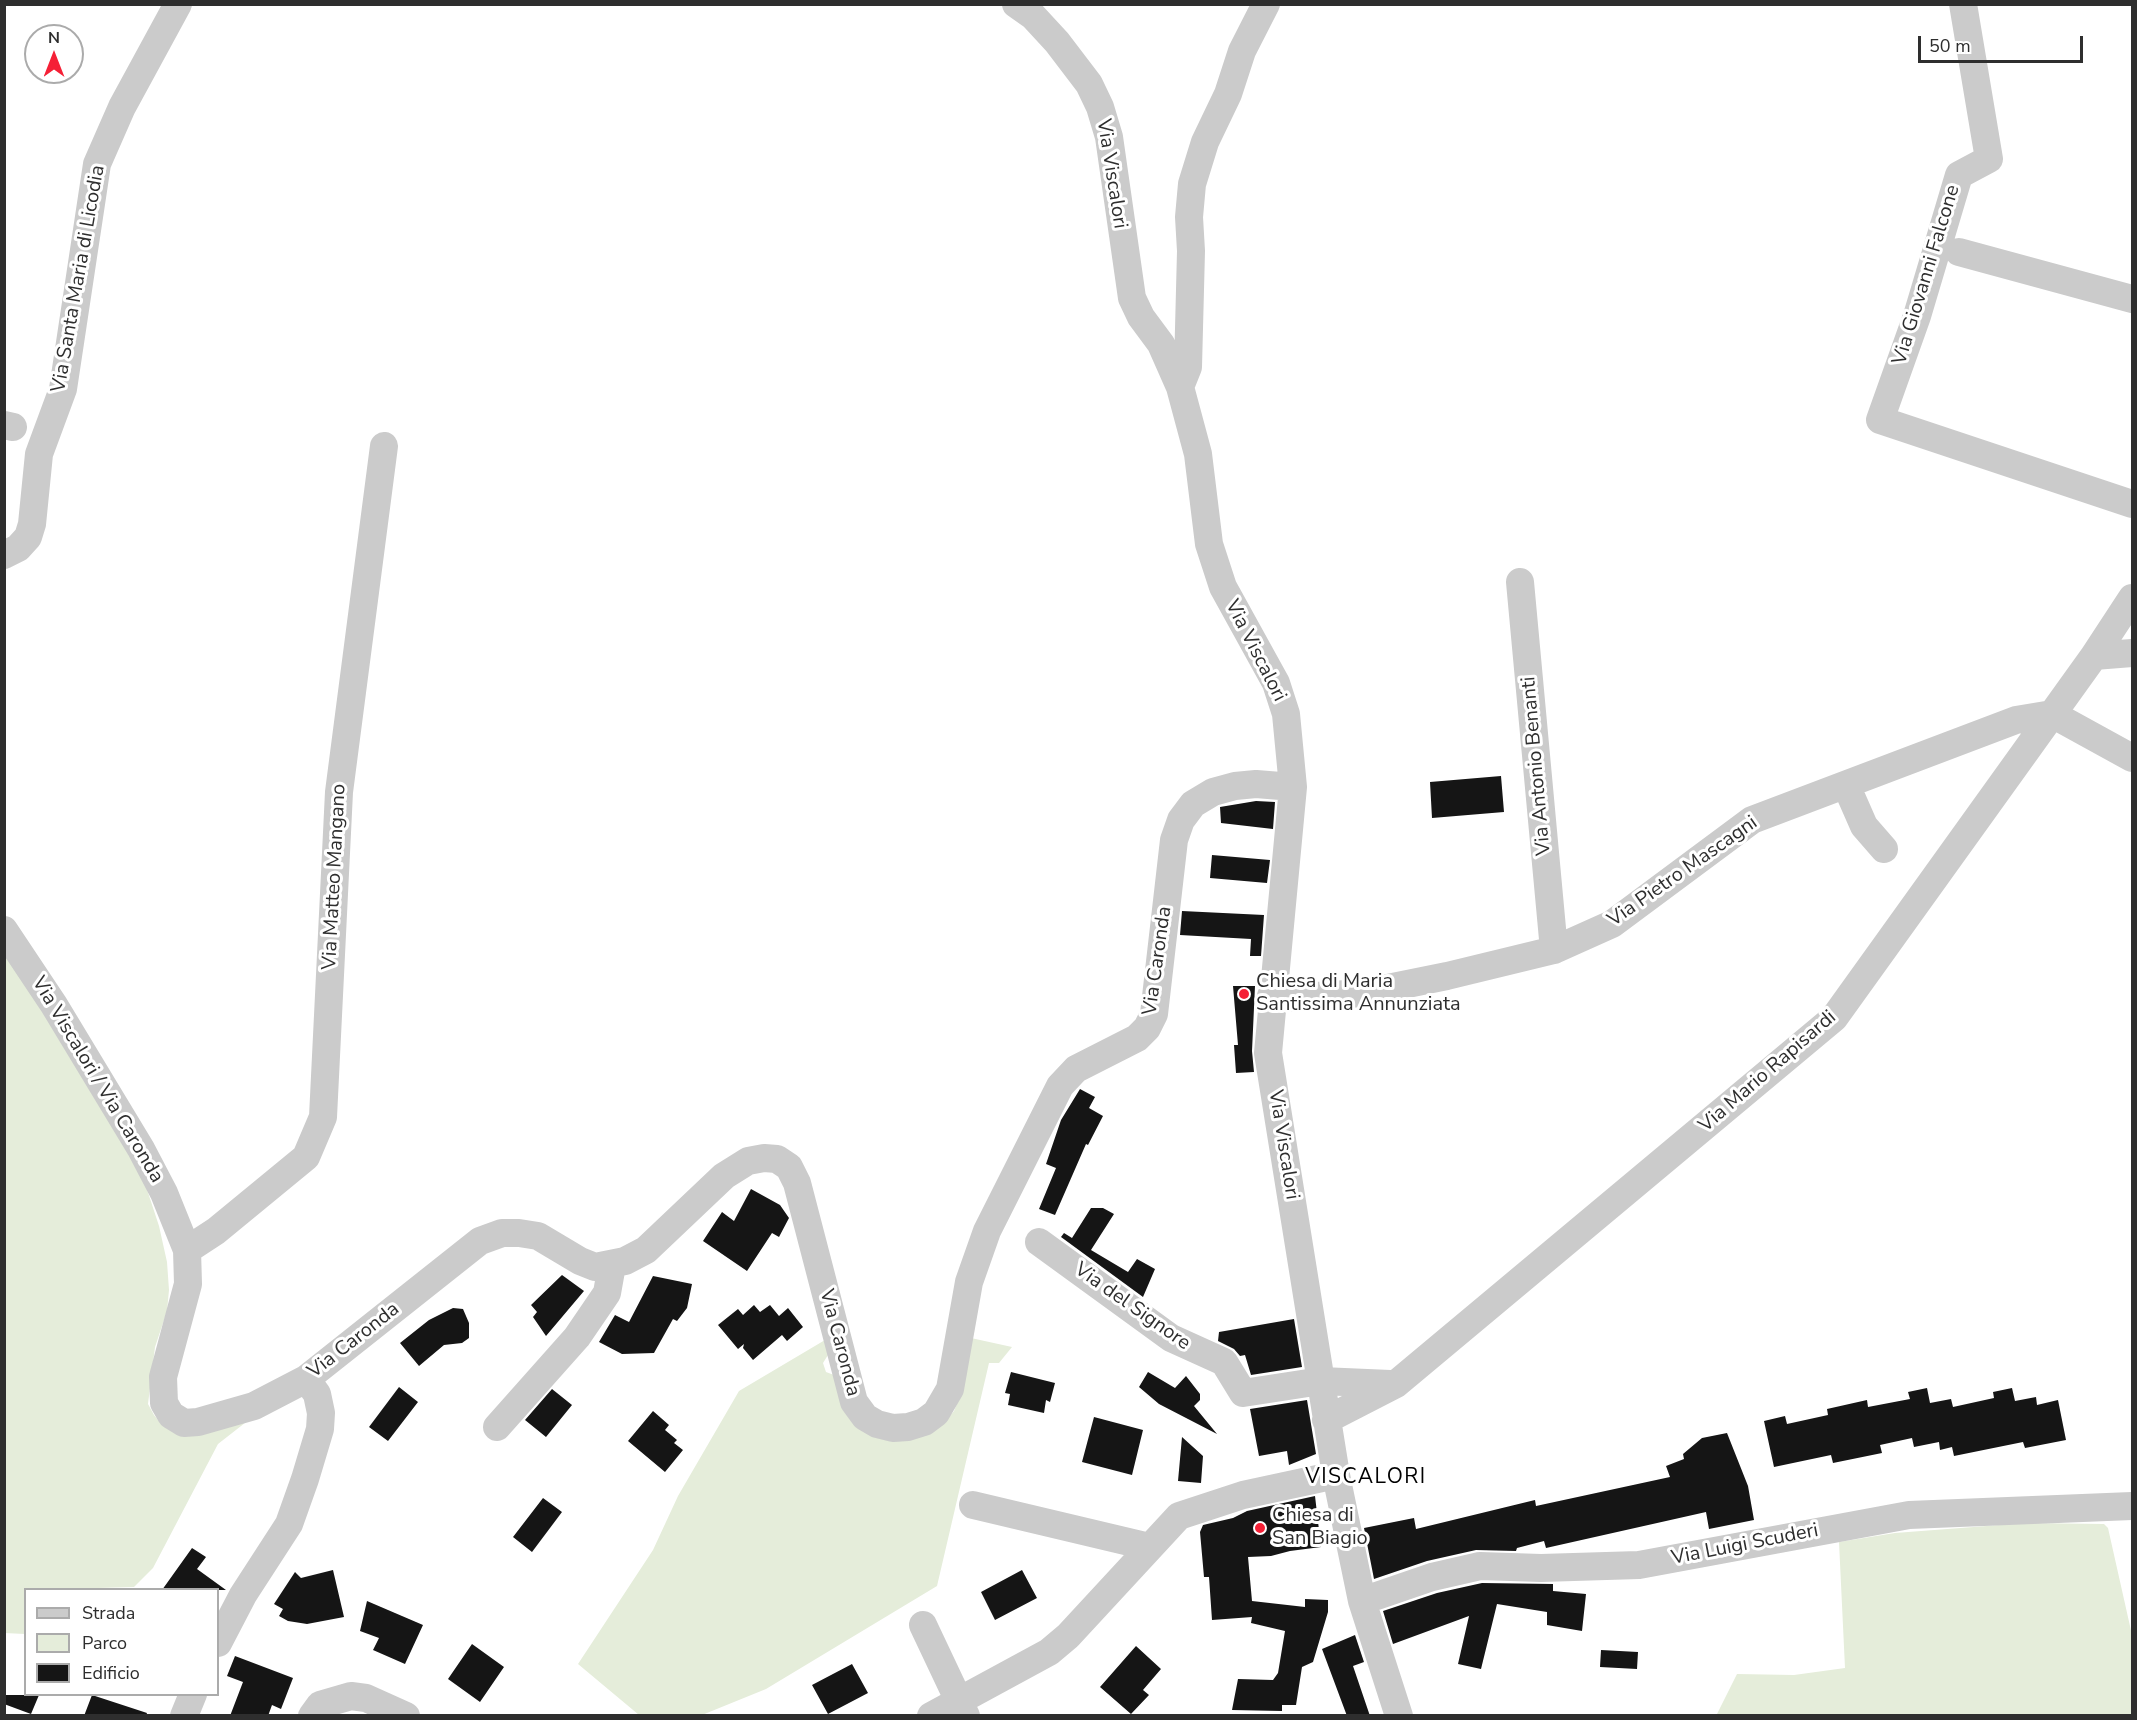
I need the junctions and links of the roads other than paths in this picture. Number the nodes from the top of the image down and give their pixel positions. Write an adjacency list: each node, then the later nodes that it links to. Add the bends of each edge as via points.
1 (178, 4): 10 (street, Via Santa Maria di Licodia, via 122,107 97,164 63,388 39,453 32,524 28,537)
2 (1016, 4): 7 (street, Via Viscalori, via 1057,42 1089,84 1100,107 1109,137 1132,298 1161,344)
3 (1266, 4): 7 (street, via 1242,51 1192,184 1188,367)
4 (1963, 4): 9 (street, Via Giovanni Falcone, via 1989,159 1959,175 1917,316 1880,420)
5 (1959, 252): 6 (street)
6 (2133, 299)
7 (1180, 387): 18 (street, Via Viscalori, via 1198,453 1209,544 1223,588 1276,683 1286,714)
8 (384, 446): 24 (street, Via Matteo Mangano, via 339,792 323,1117 306,1157)
9 (2133, 504)
10 (4, 555)
11 (1520, 582): 21 (street, Via Antonio Benanti)
12 (2133, 598): 14 (street, Via Mario Rapisardi)
13 (2133, 653): 14 (street)
14 (2094, 656): 15 (street, Via Mario Rapisardi)
15 (2052, 714): 16 (street); 17 (street, Via Pietro Mascagni, via 2016,720); 28 (street, Via Mario Rapisardi, via 1834,1018)
16 (2133, 758)
17 (1846, 785): 19 (street, via 1864,825); 21 (street, Via Pietro Mascagni, via 1752,820 1612,924)
18 (1293, 787): 22 (street, Via Viscalori); 25 (street, Via Caronda, via 1256,784 1213,792 1193,804 1181,820 1174,840 1154,1014 1148,1028 1137,1038 1076,1069 1060,1086 987,1231 969,1282 950,1389 940,1407 924,1422 893,1428 877,1424 865,1417 854,1402 797,1183 789,1167 777,1159 748,1161 724,1176 646,1250)
19 (1884, 849)
20 (4, 930): 24 (street, Via Viscalori / Via Caronda, via 141,1149)
21 (1554, 950): 22 (street, Via Pietro Mascagni, via 1363,993)
22 (1271, 996): 27 (street, Via Viscalori, via 1268,1053)
23 (1039, 1242): 27 (street, Via del Signore, via 1171,1338 1224,1362 1243,1393)
24 (187, 1250): 30 (street, Via Viscalori / Via Caronda, via 189,1284 163,1377 163,1393 171,1415 184,1423)
25 (612, 1265): 26 (street, Via Caronda, via 595,1267 538,1236 502,1233 480,1241); 31 (street, via 607,1293 576,1337)
26 (306, 1379): 30 (street, Via Caronda, via 254,1406); 38 (street, via 317,1394 320,1429 289,1524 243,1595)
27 (1321, 1381): 28 (street); 29 (street, Via Viscalori)
28 (1396, 1384): 29 (street, Via Mario Rapisardi)
29 (1326, 1420): 32 (street, Via Viscalori)
30 (198, 1422)
31 (497, 1427)
32 (1336, 1475): 35 (street, via 1243,1495 1179,1516); 36 (street, Via Viscalori)
33 (973, 1505): 35 (street)
34 (2133, 1506): 36 (street, Via Luigi Scuderi, via 1909,1515 1639,1565 1480,1566 1432,1577)
35 (1150, 1546): 40 (street, via 1068,1636)
36 (1362, 1601): 45 (street, Via Viscalori)
37 (923, 1625): 40 (street)
38 (219, 1641)
39 (194, 1696): 41 (street)
40 (962, 1708): 44 (street)
41 (184, 1716)
42 (312, 1716): 43 (street, via 320,1705 351,1696 366,1698)
43 (406, 1716)
44 (931, 1716)
45 (1399, 1716)

